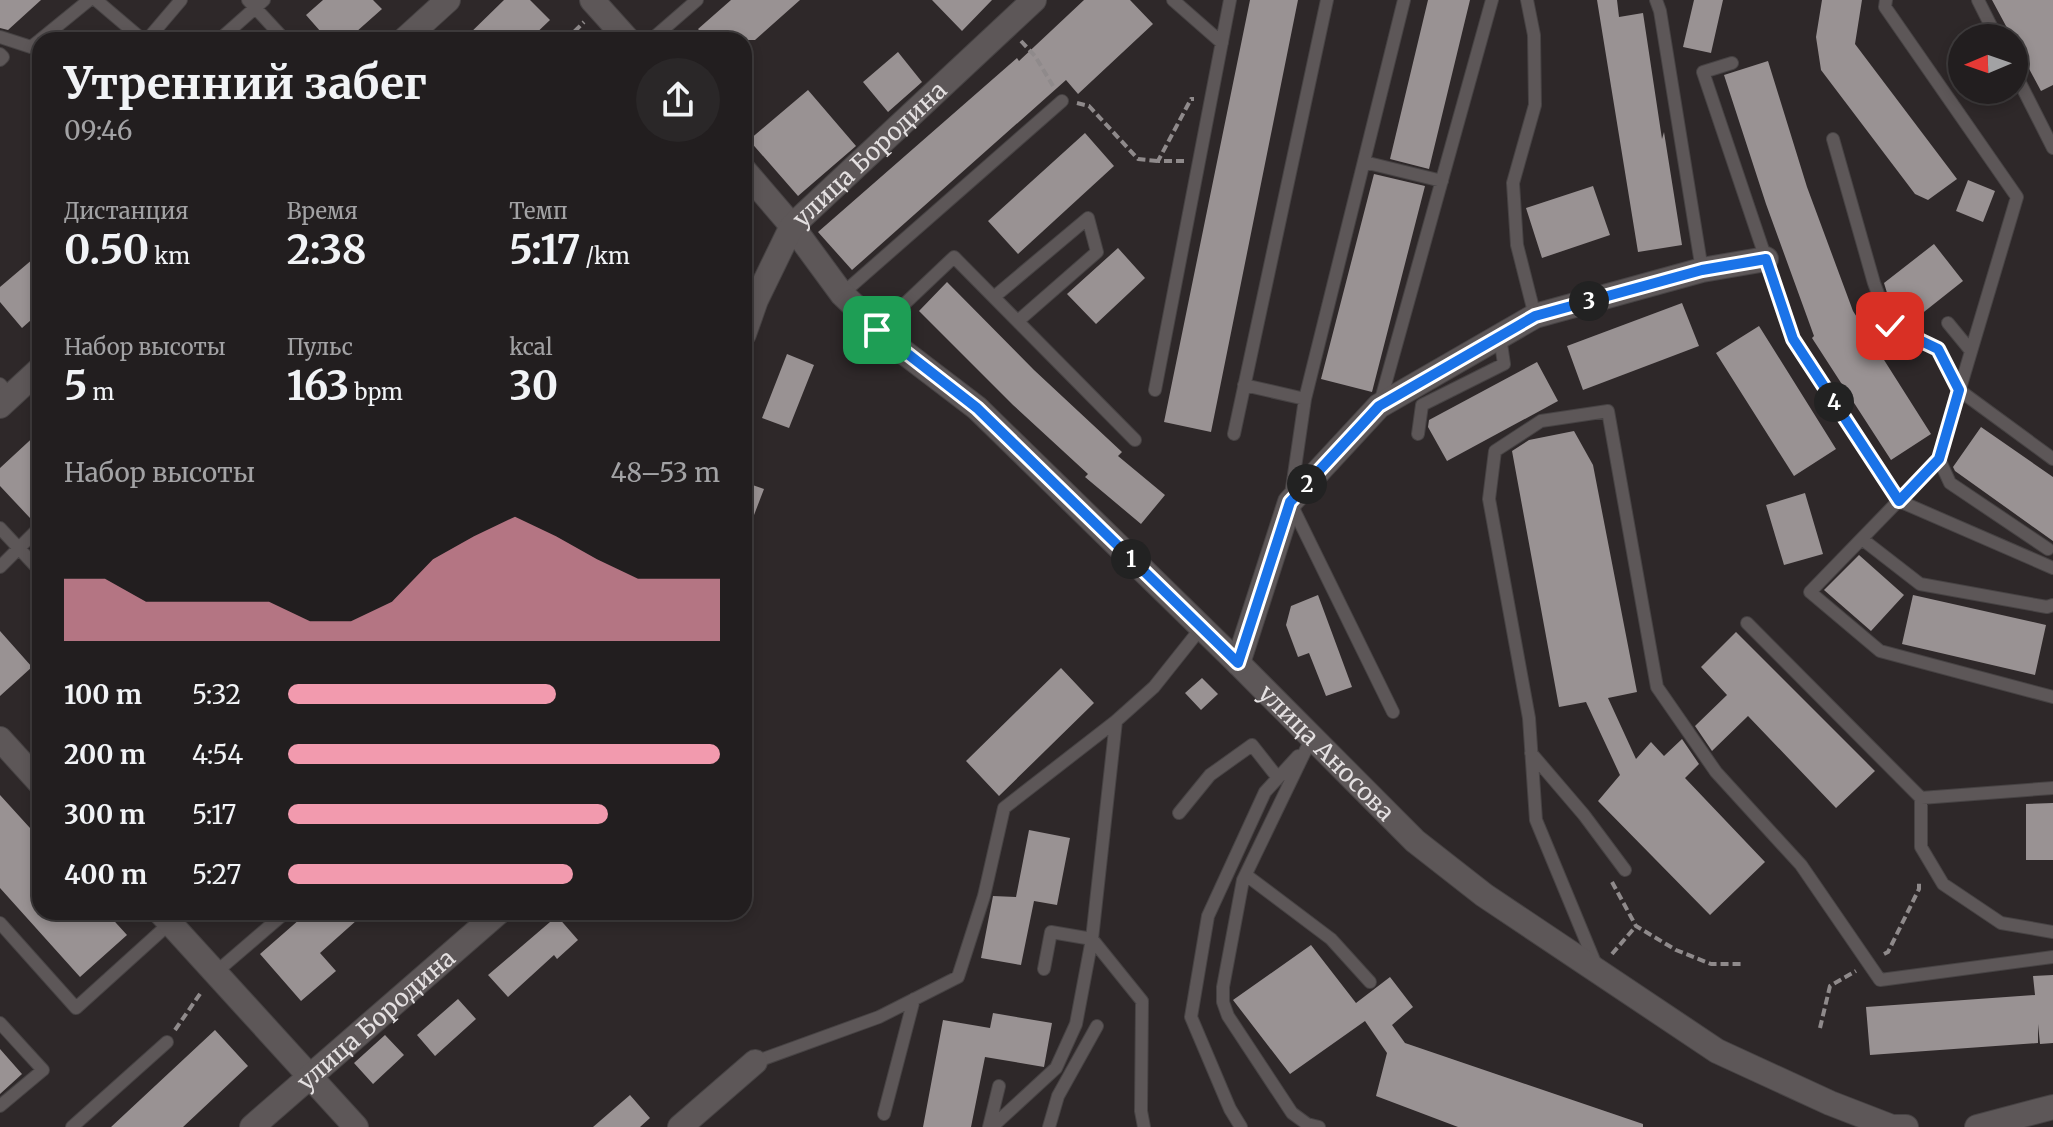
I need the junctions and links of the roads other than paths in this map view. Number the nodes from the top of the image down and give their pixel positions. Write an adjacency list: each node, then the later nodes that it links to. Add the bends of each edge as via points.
1 (89, 0): 19 (lane)
2 (96, 0): 20 (lane)
3 (181, 0): 21 (lane)
4 (448, 0): 24 (street)
5 (592, 0): 25 (street)
6 (697, 0): 26 (lane)
7 (1034, 0): 38 (street, улица Бородина)
8 (1173, 0): 28 (lane)
9 (1230, 0): 28 (lane)
10 (1327, 0): 51 (lane)
11 (1404, 0): 35 (lane)
12 (1492, 0): 37 (lane)
13 (1527, 0): 44 (lane, via 1534,35 1535,105 1513,183 1517,245)
14 (1656, 0): 40 (lane)
15 (1886, 0): 49 (lane, via 1885,7 2017,197)
16 (1978, 0): 18 (lane)
17 (256, 2): 22 (lane); 23 (lane)
18 (1990, 24)
19 (50, 32)
20 (135, 32)
21 (152, 32)
22 (227, 32)
23 (279, 32)
24 (413, 32)
25 (621, 32)
26 (660, 32)
27 (0, 37): 29 (lane)
28 (1222, 43): 52 (lane)
29 (32, 46)
30 (1732, 63): 39 (lane, via 1703,72)
31 (2028, 99): 34 (lane)
32 (1062, 101): 41 (lane)
33 (1833, 139): 53 (lane, via 1890,326 1938,349)
34 (2053, 148)
35 (1364, 162): 37 (lane); 55 (lane)
36 (752, 179): 38 (street, улица Аносова)
37 (1442, 181): 56 (lane)
38 (792, 226): 41 (street, улица Аносова); 43 (street, улица Бородина)
39 (1766, 259): 40 (street); 62 (lane, via 1793,339)
40 (1702, 270): 44 (street)
41 (842, 294): 47 (street, улица Аносова)
42 (994, 297): 45 (lane); 45 (lane, via 1088,218 1097,252); 47 (lane, via 954,257)
43 (752, 311)
44 (1535, 316): 48 (street)
45 (1018, 321): 59 (lane)
46 (1948, 323): 49 (lane)
47 (877, 330): 74 (street, улица Аносова, via 977,408)
48 (1500, 337): 56 (street); 58 (lane, via 1504,364 1422,405)
49 (1971, 351): 53 (lane)
50 (32, 381): 54 (street)
51 (1244, 385): 55 (lane); 57 (lane)
52 (1155, 390)
53 (1959, 390): 60 (lane); 61 (lane)
54 (4, 395)
55 (1305, 399): 63 (lane)
56 (1379, 406): 63 (street)
57 (1234, 434)
58 (1418, 434)
59 (1135, 440)
60 (1939, 459): 62 (lane); 68 (lane, via 1950,483)
61 (2053, 459)
62 (1899, 501): 66 (lane); 71 (lane)
63 (1290, 502): 75 (street); 77 (lane)
64 (0, 528): 67 (lane)
65 (32, 535): 67 (lane)
66 (1862, 539): 72 (lane, via 1920,584); 76 (lane, via 1810,592 1880,651)
67 (19, 549): 69 (lane); 70 (lane)
68 (2048, 549)
69 (32, 563)
70 (0, 567)
71 (2053, 568)
72 (2053, 605)
73 (1747, 623): 85 (lane)
74 (1201, 628): 75 (street, улица Аносова); 78 (lane, via 1154,687)
75 (1238, 663): 80 (street, улица Аносова)
76 (2053, 697)
77 (1393, 712)
78 (1116, 721): 95 (lane); 101 (lane, via 1004,808 958,977)
79 (0, 739): 82 (street)
80 (1310, 741): 83 (lane); 88 (lane); 97 (street, улица Аносова, via 1415,841 1484,895)
81 (1531, 753): 87 (lane); 96 (lane, via 1489,499 1495,451 1541,421 1608,411 1657,687 1716,772 1801,865 1880,980); 97 (lane, via 1536,820)
82 (32, 774)
83 (1278, 778): 86 (lane, via 1252,745 1210,775); 118 (lane, via 1265,792 1208,916 1191,1017)
84 (2053, 788): 85 (lane)
85 (1921, 798): 94 (lane, via 1921,847 1943,884 2001,923)
86 (1179, 813)
87 (1625, 870)
88 (1246, 875): 100 (lane, via 1331,939); 119 (lane, via 1223,1002 1292,1113)
89 (163, 920): 93 (lane, via 76,1008)
90 (167, 920): 99 (street)
91 (277, 920): 99 (lane)
92 (490, 920): 106 (street, улица Бородина)
93 (0, 923)
94 (2053, 932)
95 (1092, 939): 98 (lane, via 1051,932); 115 (lane, via 1066,1052 1056,1068); 117 (lane, via 1142,1001)
96 (2053, 957)
97 (1602, 965): 120 (street, улица Аносова, via 1717,1051)
98 (1044, 969)
99 (215, 973): 106 (street)
100 (1370, 982)
101 (914, 999): 105 (lane); 110 (lane)
102 (0, 1023): 108 (lane, via 43,1070)
103 (1097, 1026): 116 (lane, via 1058,1096)
104 (167, 1042): 111 (lane)
105 (755, 1062): 114 (street)
106 (310, 1075): 112 (street, улица Бородина); 113 (street)
107 (999, 1086): 115 (lane)
108 (0, 1106)
109 (2053, 1107): 122 (street)
110 (884, 1114)
111 (72, 1127)
112 (252, 1127)
113 (356, 1127)
114 (680, 1127)
115 (990, 1127)
116 (1049, 1127)
117 (1144, 1127)
118 (1241, 1127)
119 (1319, 1127)
120 (1893, 1127): 121 (street)
121 (1906, 1127)
122 (1977, 1127)

